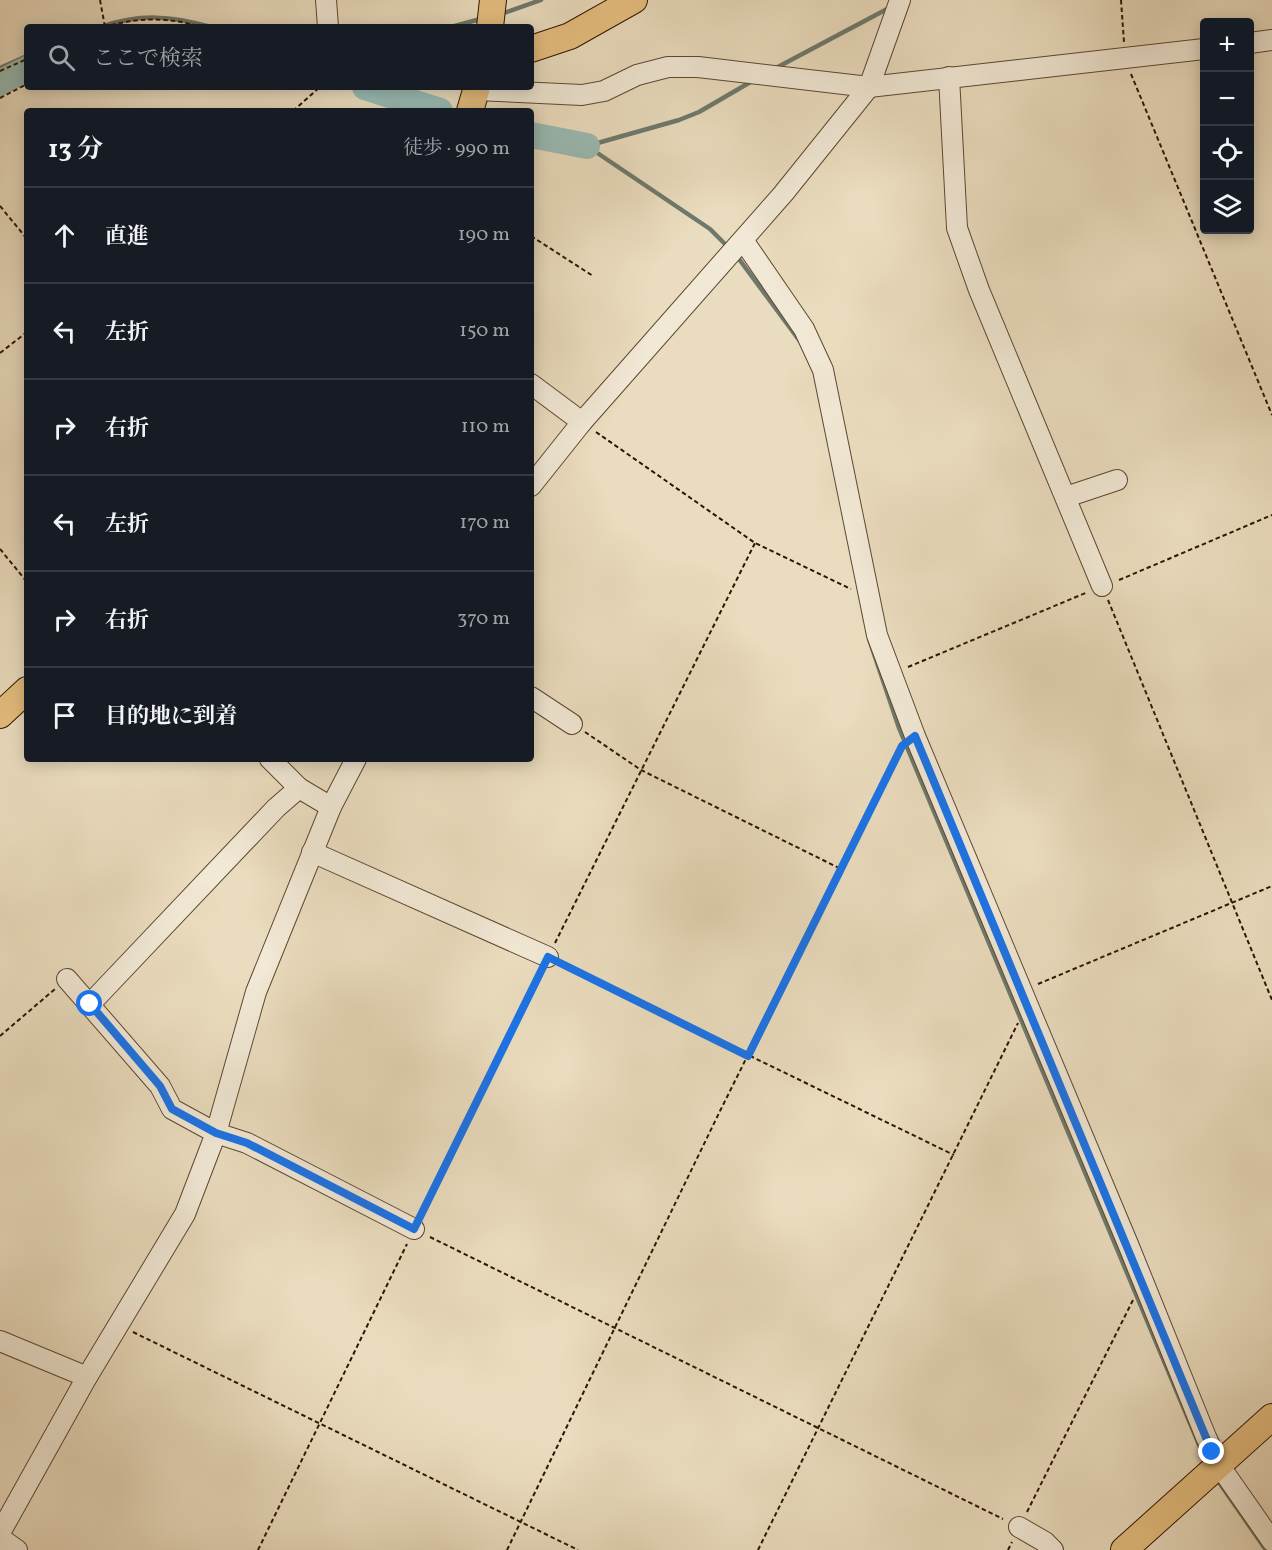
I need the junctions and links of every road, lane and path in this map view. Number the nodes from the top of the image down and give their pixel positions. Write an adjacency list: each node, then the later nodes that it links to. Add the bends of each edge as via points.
1 (100, 0): 7 (path)
2 (326, 0): 10 (street)
3 (493, 0): 11 (main road)
4 (634, 0): 14 (main road, via 570,36)
5 (900, 0): 21 (street)
6 (1120, 0): 16 (path)
7 (104, 24)
8 (115, 24): 9 (path, via 137,18)
9 (192, 24)
10 (328, 24)
11 (490, 24)
12 (1272, 40): 13 (street)
13 (1254, 42)
14 (534, 48)
15 (1200, 50): 16 (street)
16 (1125, 59): 19 (street); 34 (path)
17 (24, 60): 18 (path)
18 (0, 71)
19 (950, 77): 21 (street); 38 (street, via 957,228)
20 (24, 86): 24 (path)
21 (868, 87): 23 (street, via 668,67 637,75 604,91 582,95); 29 (street)
22 (317, 90): 25 (path)
23 (474, 96)
24 (0, 98)
25 (296, 108)
26 (0, 206): 27 (path)
27 (24, 235)
28 (534, 238): 30 (path)
29 (743, 240): 35 (street); 44 (street, via 804,329 823,370)
30 (593, 276)
31 (24, 334): 32 (path)
32 (0, 353)
33 (534, 386): 35 (street)
34 (1272, 415)
35 (582, 422): 37 (street); 40 (path)
36 (1117, 480): 38 (street)
37 (534, 482)
38 (1066, 497): 43 (street)
39 (1272, 515): 43 (path)
40 (755, 543): 44 (path); 53 (path)
41 (0, 549): 42 (path)
42 (24, 578)
43 (1102, 586): 45 (path); 59 (path)
44 (869, 597): 45 (street, via 877,636)
45 (891, 674): 50 (street)
46 (24, 693): 48 (main road)
47 (534, 699): 49 (street)
48 (0, 715)
49 (572, 724): 53 (path)
50 (915, 736): 57 (path, via 902,746); 62 (street)
51 (273, 762): 54 (street)
52 (354, 762): 55 (street)
53 (640, 770): 57 (path); 60 (path)
54 (299, 788): 55 (street); 64 (street)
55 (331, 807): 56 (street)
56 (312, 852): 60 (street); 68 (street, via 256,992)
57 (841, 869): 67 (path)
58 (1272, 886): 59 (path)
59 (1233, 903): 62 (path); 63 (path)
60 (548, 957): 67 (path); 70 (path)
61 (67, 979): 64 (street); 66 (path)
62 (1022, 991): 71 (street)
63 (1272, 1000)
64 (90, 1004): 68 (street, via 160,1086 172,1109)
65 (1016, 1023): 69 (path)
66 (0, 1036)
67 (748, 1056): 69 (path); 73 (path)
68 (216, 1133): 70 (street, via 247,1143); 72 (street, via 185,1214)
69 (954, 1155): 78 (path)
70 (414, 1229): 73 (path); 77 (path)
71 (1144, 1287): 79 (street); 81 (path, via 1134,1298)
72 (118, 1324): 75 (street); 77 (path)
73 (616, 1330): 78 (path); 80 (path)
74 (0, 1341): 75 (street)
75 (87, 1377): 82 (street)
76 (1272, 1417): 79 (main road)
77 (320, 1425): 80 (path); 86 (path)
78 (819, 1429): 81 (path); 89 (path)
79 (1219, 1465): 84 (street); 92 (main road)
80 (521, 1521): 87 (path); 88 (path)
81 (1019, 1527): 90 (path); 91 (street)
82 (0, 1533)
83 (0, 1538): 85 (street)
84 (1272, 1541)
85 (17, 1550)
86 (258, 1550)
87 (507, 1550)
88 (578, 1550)
89 (758, 1550)
90 (1008, 1550)
91 (1053, 1550)
92 (1124, 1550)

